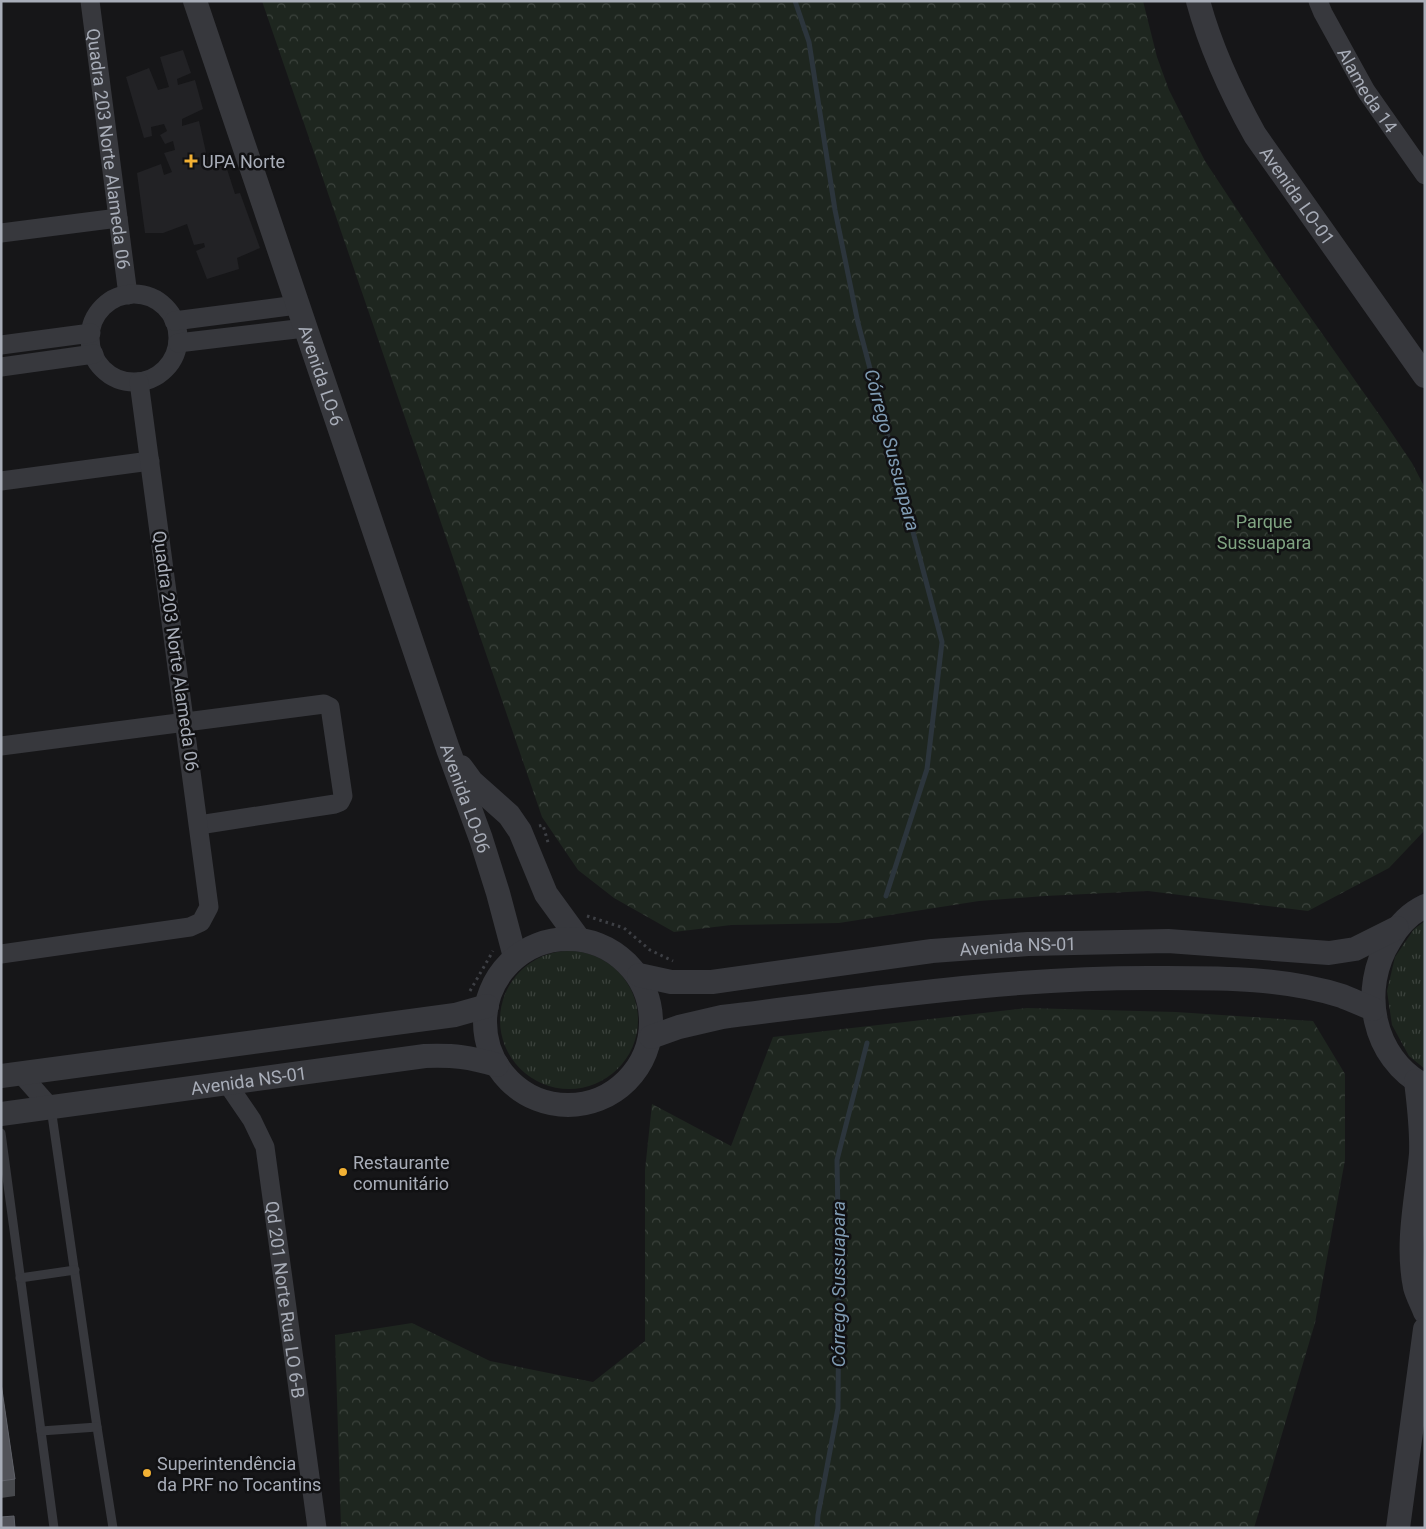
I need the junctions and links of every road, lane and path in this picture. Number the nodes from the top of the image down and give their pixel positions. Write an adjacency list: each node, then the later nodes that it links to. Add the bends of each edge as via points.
1 (90, 1): 6 (street, Quadra 203 Norte Alameda 06)
2 (194, 1): 9 (street, Avenida LO-6)
3 (1198, 1): 17 (street, Avenida LO-01, via 1217,60 1255,135)
4 (1318, 1): 5 (street, Alameda 14, via 1366,91)
5 (1425, 175)
6 (118, 218): 7 (street); 8 (street, Quadra 203 Norte Alameda 06)
7 (1, 234)
8 (128, 295): 10 (street, via 156,300); 12 (street, via 103,308)
9 (298, 305): 10 (street); 11 (street, Avenida LO-6)
10 (174, 321): 13 (street)
11 (305, 328): 13 (street); 23 (street, Avenida LO-6)
12 (91, 333): 14 (street); 15 (street)
13 (178, 343): 18 (street, via 164,370)
14 (1, 345)
15 (94, 354): 16 (street); 18 (street, via 101,367 113,376)
16 (1, 367)
17 (1425, 376)
18 (139, 382): 19 (street, Quadra 203 Norte Alameda 06)
19 (150, 461): 20 (street); 21 (street, Quadra 203 Norte Alameda 06)
20 (1, 481)
21 (185, 722): 22 (street); 24 (street, Quadra 203 Norte Alameda 06); 24 (street, via 324,704 330,707 343,796 335,804)
22 (1, 746)
23 (448, 749): 25 (street, Avenida LO-06, via 472,782 509,815); 31 (street, Avenida LO-06, via 498,894)
24 (199, 825): 32 (street, Quadra 203 Norte Alameda 06, via 209,907 198,924)
25 (520, 830): 26 (path, via 543,825); 30 (street, Avenida LO-06, via 546,894)
26 (550, 849)
27 (1425, 906): 29 (street)
28 (579, 913): 33 (path, via 624,928 650,950)
29 (1397, 928): 34 (street, Avenida NS-01, via 1355,949 1329,953 1168,941 1028,944 932,951 712,982 671,982); 37 (street, via 1382,953 1374,980)
30 (578, 938): 31 (street, via 545,941); 34 (street, via 606,947 623,958)
31 (506, 951): 35 (path, via 479,973 471,990); 36 (street)
32 (1, 954)
33 (680, 964)
34 (639, 975): 38 (street, via 649,998)
35 (464, 993)
36 (486, 1006): 39 (street, via 485,1029); 40 (street, Avenida NS-01, via 455,1015)
37 (1373, 1009): 38 (street, Avenida NS-01, via 1341,996 1295,985 1210,978 1115,977 995,984 722,1017 679,1027); 42 (street, via 1381,1037 1395,1061)
38 (651, 1038): 39 (street, via 641,1064 624,1085 600,1100 574,1106 546,1103 521,1091)
39 (497, 1065): 41 (street, Avenida NS-01, via 465,1056 425,1056)
40 (11, 1075): 43 (street)
41 (226, 1082): 43 (street, Avenida NS-01); 54 (street, Qd 201 Norte Rua LO 6-B, via 252,1120 265,1147)
42 (1420, 1084): 48 (street, via 1421,1152 1412,1229 1412,1266)
43 (51, 1108): 44 (street, Avenida NS-01); 46 (lane)
44 (1, 1114)
45 (1, 1132): 47 (lane)
46 (75, 1270): 47 (lane); 50 (lane)
47 (20, 1278): 51 (lane)
48 (1425, 1312)
49 (1425, 1329): 55 (street)
50 (97, 1426): 51 (lane); 53 (lane)
51 (41, 1431): 52 (lane)
52 (54, 1528)
53 (113, 1528)
54 (317, 1528)
55 (1398, 1528)

